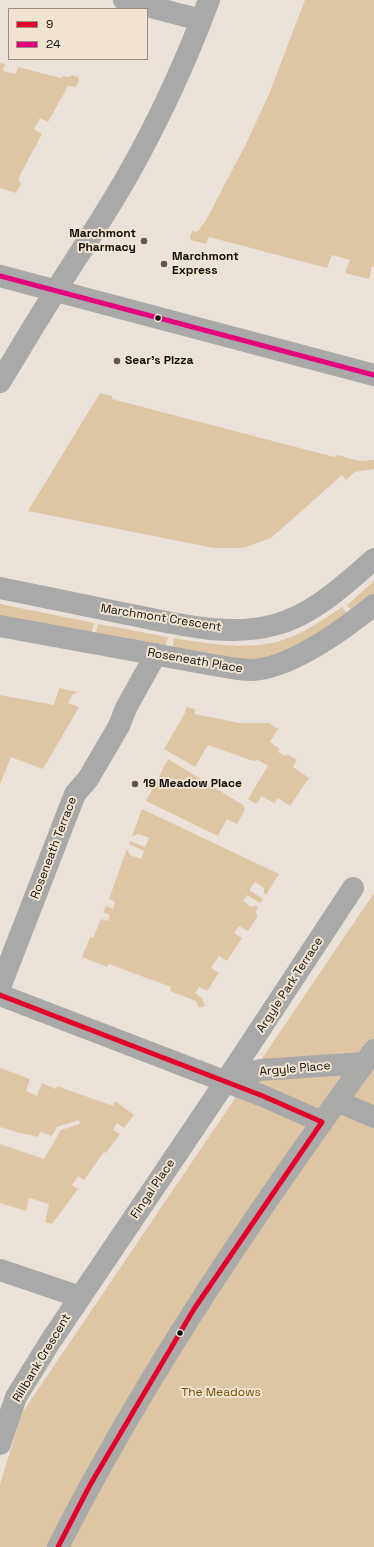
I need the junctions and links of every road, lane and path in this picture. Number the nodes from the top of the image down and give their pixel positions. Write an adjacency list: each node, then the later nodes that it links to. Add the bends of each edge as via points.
1 (124, 0): 2 (street)
2 (205, 10): 4 (street, via 153,129 96,230)
3 (0, 276): 4 (street)
4 (55, 292): 5 (street); 6 (street)
5 (374, 376)
6 (0, 382)
7 (374, 559): 8 (street, Marchmont Crescent, via 335,593 312,608 275,625 248,629 196,627)
8 (0, 588)
9 (374, 605): 11 (street, Roseneath Place, via 331,638 290,659 263,668 241,669)
10 (0, 626): 11 (street, Roseneath Place)
11 (156, 654): 13 (street, Roseneath Terrace, via 111,740 88,779 75,794)
12 (353, 888): 16 (street, Argyle Park Terrace)
13 (0, 987)
14 (0, 995): 16 (street, Argyle Place)
15 (369, 1056): 16 (street, Argyle Place, via 260,1070); 17 (main road)
16 (226, 1081): 19 (street, Argyle Place); 21 (street, Fingal Place)
17 (337, 1102): 18 (street); 19 (main road)
18 (374, 1117)
19 (322, 1122): 23 (main road, via 194,1309 90,1485)
20 (0, 1270): 21 (street)
21 (80, 1297): 22 (street, Rillbank Crescent, via 16,1397)
22 (0, 1444)
23 (58, 1547)

